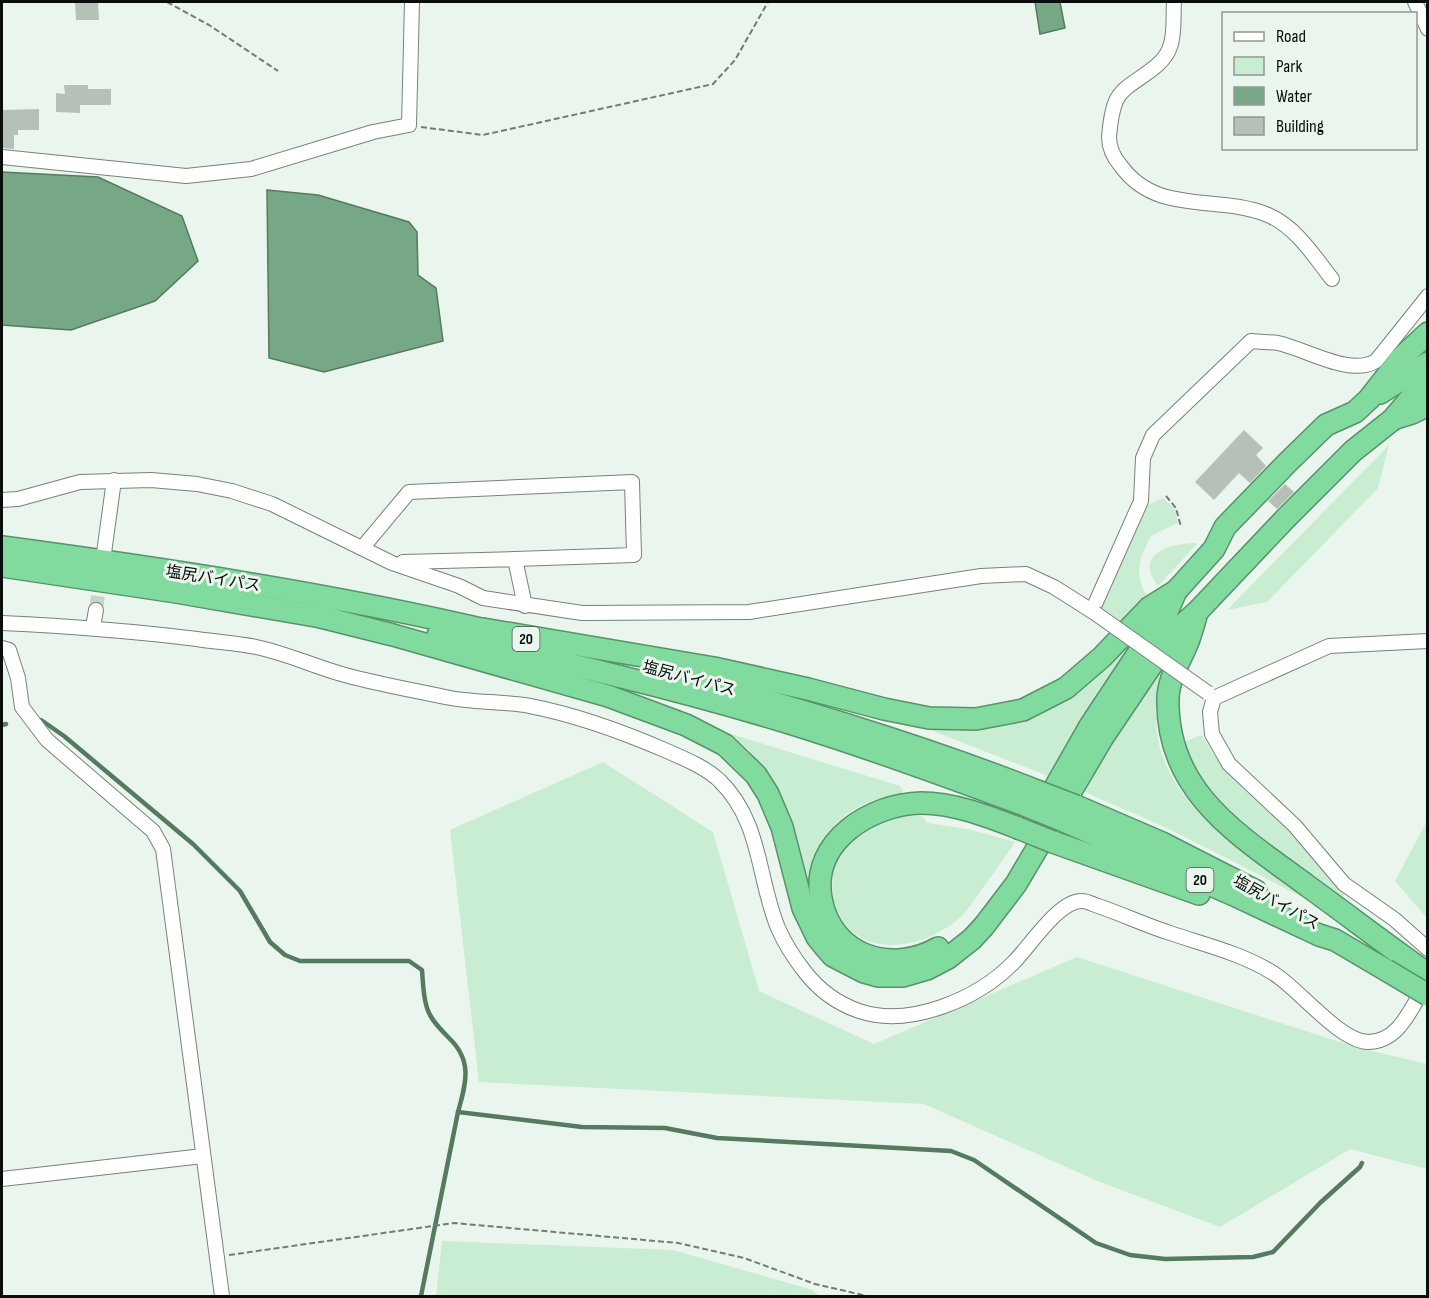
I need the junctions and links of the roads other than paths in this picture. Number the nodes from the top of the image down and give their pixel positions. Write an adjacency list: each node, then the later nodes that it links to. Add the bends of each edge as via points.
1 (412, 2): 5 (street, via 409,125 251,169 186,176)
2 (1174, 2): 6 (street, via 1170,47 1162,61 1116,99 1109,140 1113,156 1127,175 1147,191 1174,200 1243,207 1285,224)
3 (1415, 2): 4 (street)
4 (1428, 29)
5 (2, 157)
6 (1332, 279)
7 (1428, 296): 25 (street, via 1370,365 1347,365 1279,343 1251,341 1232,357 1153,435 1143,458 1141,501)
8 (1428, 333): 11 (highway, via 1401,358)
9 (1428, 363): 11 (highway)
10 (1428, 384): 13 (highway)
11 (1362, 405): 22 (highway, via 1326,425 1225,527 1214,549)
12 (1428, 405): 13 (highway)
13 (1392, 420): 26 (highway, via 1336,468)
14 (114, 480): 15 (street, via 80,482); 17 (street, via 197,484 232,491 272,504); 18 (street)
15 (2, 500)
16 (2, 547): 30 (highway, 塩尻バイパス / 20, via 241,583)
17 (363, 547): 19 (street, via 409,492 632,482 634,555); 20 (street)
18 (105, 553)
19 (515, 559): 20 (street); 23 (street)
20 (392, 563): 23 (street, via 483,598)
21 (2, 566): 27 (highway, 塩尻バイパス / 20)
22 (1176, 591): 30 (highway, via 1149,608 1102,657 1066,687 1023,710 976,719 929,718 714,668); 36 (highway, bridge, via 1163,621 1090,726 1004,879 966,928 926,955 883,960 853,948 827,917 820,896 822,874 830,852 848,828 878,811 937,804 990,817 1018,828 1053,842)
23 (525, 606): 25 (street, via 582,613 749,612 981,576 1026,574)
24 (96, 610): 29 (street)
25 (1094, 612): 33 (street, bridge)
26 (1197, 612): 27 (highway, via 1159,651 992,917 948,958 916,973 891,977 864,972 833,956 817,937 768,794 756,775 725,745 686,725 608,696); 37 (highway, via 1168,695 1168,720 1188,780 1233,830)
27 (321, 617): 34 (highway, 塩尻バイパス / 20, via 402,627 656,687 785,722)
28 (2, 623): 29 (street)
29 (93, 627): 39 (street, via 256,647 343,675 452,698 530,706 594,723 690,761 716,776 737,800 750,826 769,899 791,954 833,1000 862,1012 918,1013 955,1003 1011,966 1062,907 1081,901 1254,963 1275,974 1358,1041 1385,1039 1397,1030)
30 (483, 629): 34 (highway, 塩尻バイパス / 20, via 787,706 979,768)
31 (1428, 641): 33 (street, via 1329,646)
32 (2, 648): 41 (street, via 9,650 22,707 47,740 153,831 163,849)
33 (1211, 695): 35 (street, via 1212,734 1229,764 1295,826 1344,884)
34 (1032, 799): 36 (highway, 塩尻バイパス / 20, bridge)
35 (1428, 949)
36 (1368, 958): 37 (highway, 塩尻バイパス / 20)
37 (1391, 961): 38 (highway); 40 (highway, 塩尻バイパス / 20, bridge)
38 (1428, 974)
39 (1428, 982)
40 (1428, 995)
41 (203, 1156): 42 (street); 43 (street)
42 (2, 1179)
43 (222, 1296)

